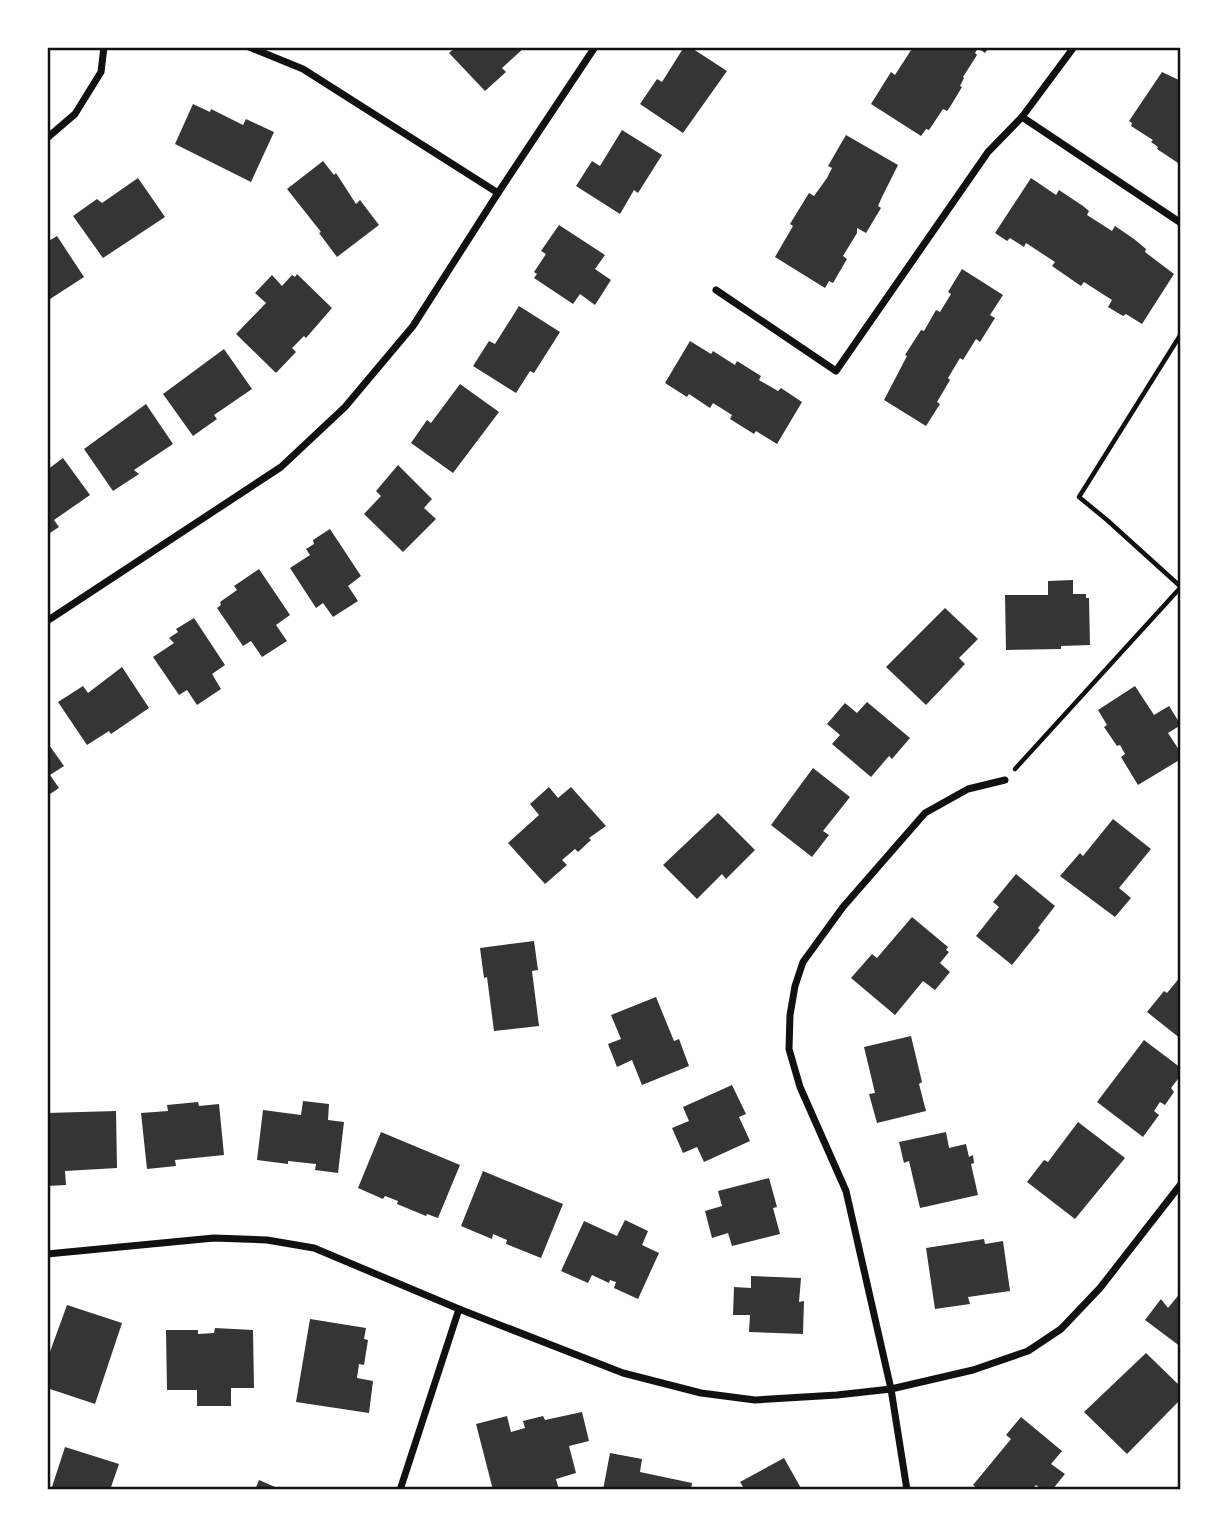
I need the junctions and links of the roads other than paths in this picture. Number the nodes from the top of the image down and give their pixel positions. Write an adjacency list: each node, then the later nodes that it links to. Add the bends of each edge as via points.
1 (104, 47): 6 (street, via 101,72 75,114)
2 (249, 47): 7 (street, via 303,69)
3 (595, 47): 7 (street)
4 (1073, 47): 5 (street)
5 (1022, 117): 8 (street); 9 (street, via 988,152 836,371)
6 (47, 138)
7 (498, 193): 10 (street, via 413,326 345,407 281,467)
8 (1181, 223)
9 (716, 290)
10 (47, 621)
11 (1005, 780): 15 (street, via 968,789 925,813 843,907 803,961 795,986 789,1049 800,1087 846,1191)
12 (1181, 1184): 15 (street, via 1062,1329 1028,1351 973,1370)
13 (47, 1254): 14 (street, via 214,1238 267,1240 314,1248)
14 (459, 1309): 15 (street, via 623,1373 701,1393 755,1399); 16 (street)
15 (891, 1389): 17 (street)
16 (400, 1490)
17 (907, 1490)

